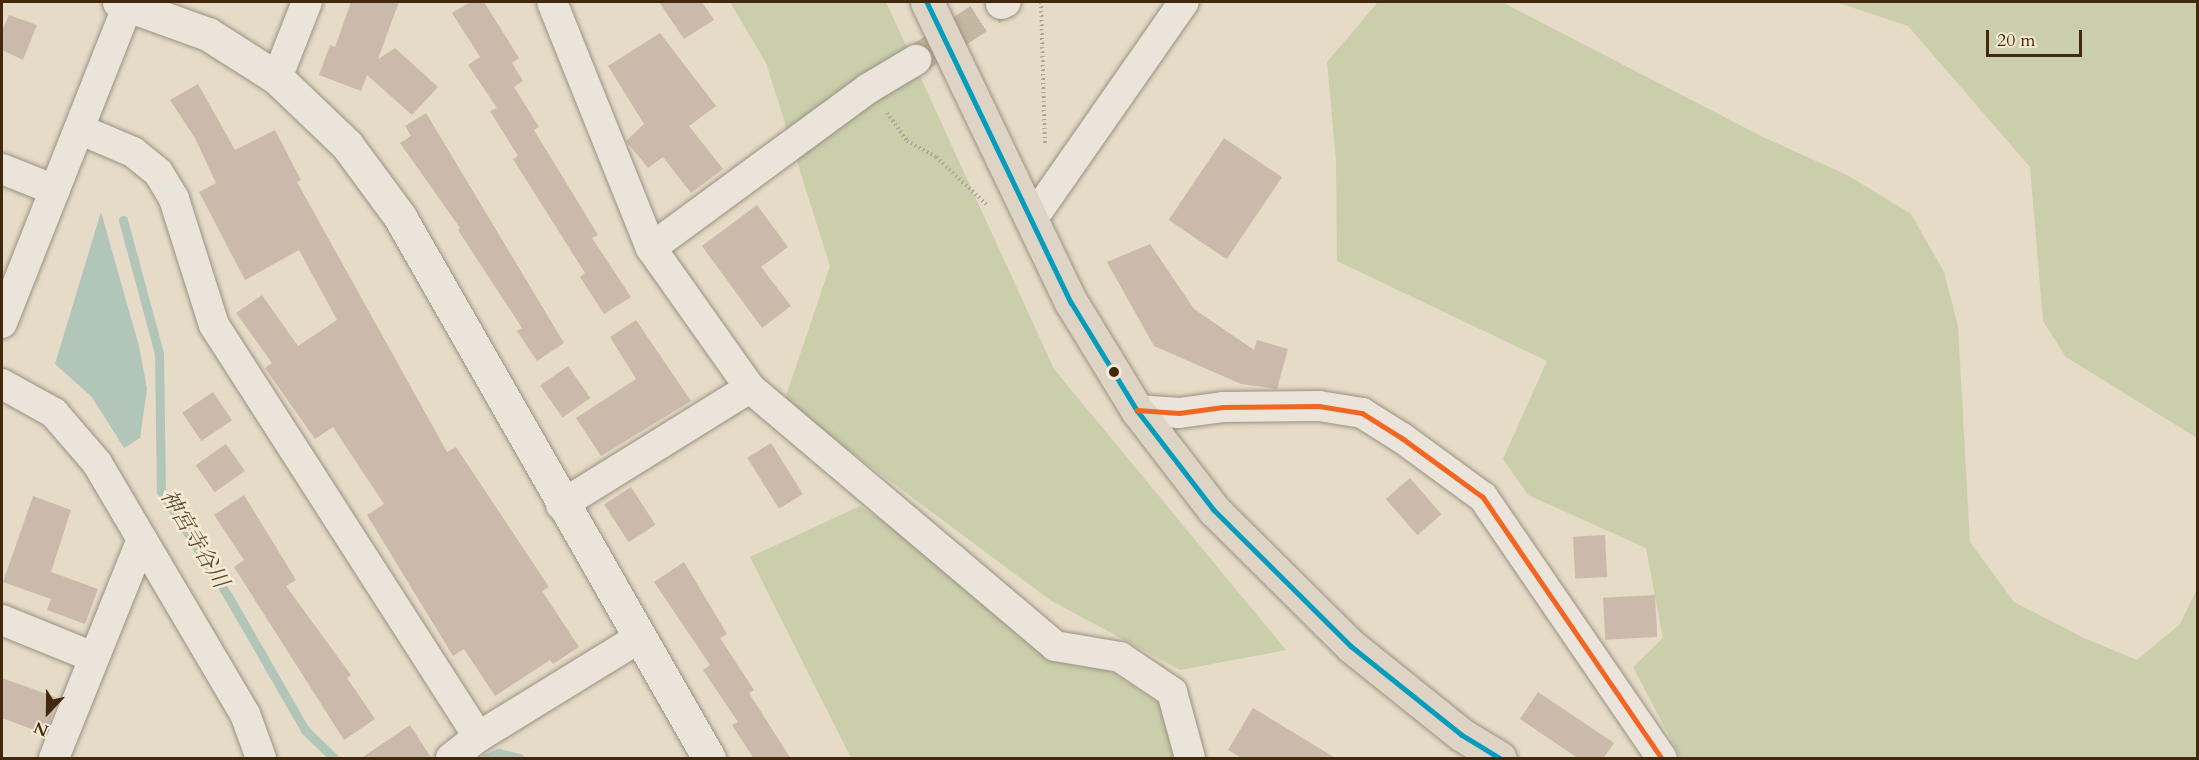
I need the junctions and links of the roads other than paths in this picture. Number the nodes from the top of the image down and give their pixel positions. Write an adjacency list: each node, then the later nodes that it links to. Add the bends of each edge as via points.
1 (308, 2): 7 (street)
2 (552, 2): 12 (street)
3 (927, 2): 11 (highway)
4 (1184, 2): 11 (street)
5 (126, 3): 7 (street, via 208,34); 8 (street)
6 (916, 60): 12 (street, via 868,88)
7 (277, 78): 17 (street, via 347,145 400,216)
8 (79, 129): 10 (street); 22 (street, via 133,152 158,172 178,210 214,325)
9 (2, 169): 10 (street)
10 (55, 190): 13 (street)
11 (1039, 210): 16 (highway, via 1071,302)
12 (651, 248): 15 (street)
13 (2, 323)
14 (2, 384): 18 (street, via 54,412 97,463)
15 (750, 388): 17 (street); 27 (street, via 1055,646 1120,657 1172,692)
16 (1137, 410): 28 (highway, via 1214,510 1351,646 1462,735); 29 (street, via 1179,413 1222,407 1319,406 1362,412 1402,438 1483,497)
17 (561, 505): 20 (street)
18 (141, 542): 21 (street); 24 (street, via 244,714)
19 (2, 620): 21 (street)
20 (639, 638): 22 (street); 26 (street)
21 (93, 657): 23 (street)
22 (478, 737): 25 (street)
23 (54, 759)
24 (261, 759)
25 (451, 759)
26 (709, 759)
27 (1190, 759)
28 (1500, 759)
29 (1662, 759)

